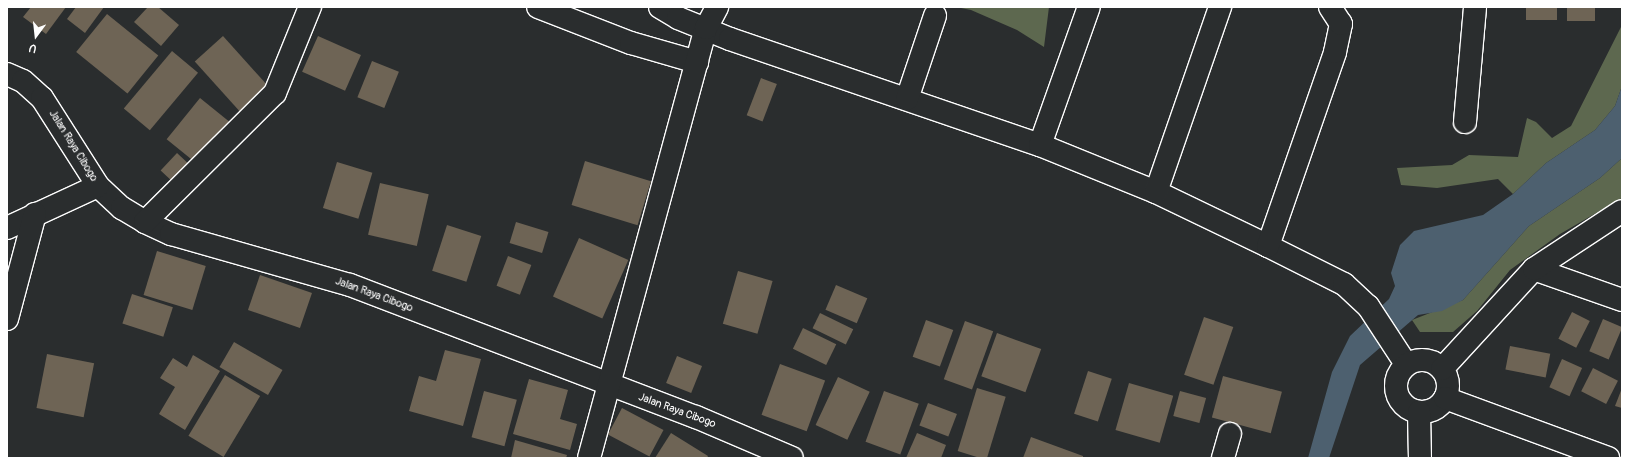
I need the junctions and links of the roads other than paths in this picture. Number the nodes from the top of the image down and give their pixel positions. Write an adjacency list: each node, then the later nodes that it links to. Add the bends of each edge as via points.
1 (310, 7): 20 (street, via 275,94)
2 (538, 7): 11 (street, via 631,43)
3 (660, 7): 10 (street)
4 (717, 7): 10 (street)
5 (1089, 7): 15 (street)
6 (1220, 7): 17 (street)
7 (1330, 7): 22 (street, via 1341,24 1335,52)
8 (1474, 7): 14 (street)
9 (934, 16): 13 (street)
10 (706, 28): 11 (street); 13 (street)
11 (697, 62): 28 (street)
12 (7, 74): 16 (street, Jalan Raya Cibogo, via 23,81 42,98)
13 (907, 99): 15 (street)
14 (1466, 122)
15 (1040, 145): 17 (street)
16 (98, 186): 19 (street); 20 (street, Jalan Raya Cibogo, via 122,208)
17 (1156, 192): 22 (street)
18 (1622, 211): 23 (street)
19 (35, 214): 21 (street); 25 (street)
20 (145, 222): 28 (street, Jalan Raya Cibogo, via 171,234 350,285)
21 (7, 228)
22 (1268, 246): 26 (street, via 1344,284 1368,306)
23 (1534, 269): 24 (street); 27 (street)
24 (1622, 300)
25 (7, 318)
26 (1406, 364): 27 (street, via 1428,360); 30 (street, via 1396,380 1398,398 1410,410)
27 (1442, 369): 29 (street, via 1448,383)
28 (609, 386): 32 (street); 33 (street, Jalan Raya Cibogo, via 696,417)
29 (1445, 398): 30 (street, via 1435,409); 36 (street)
30 (1419, 412): 35 (street)
31 (1230, 434): 34 (street)
32 (589, 458)
33 (792, 458)
34 (1223, 458)
35 (1420, 458)
36 (1608, 458)

